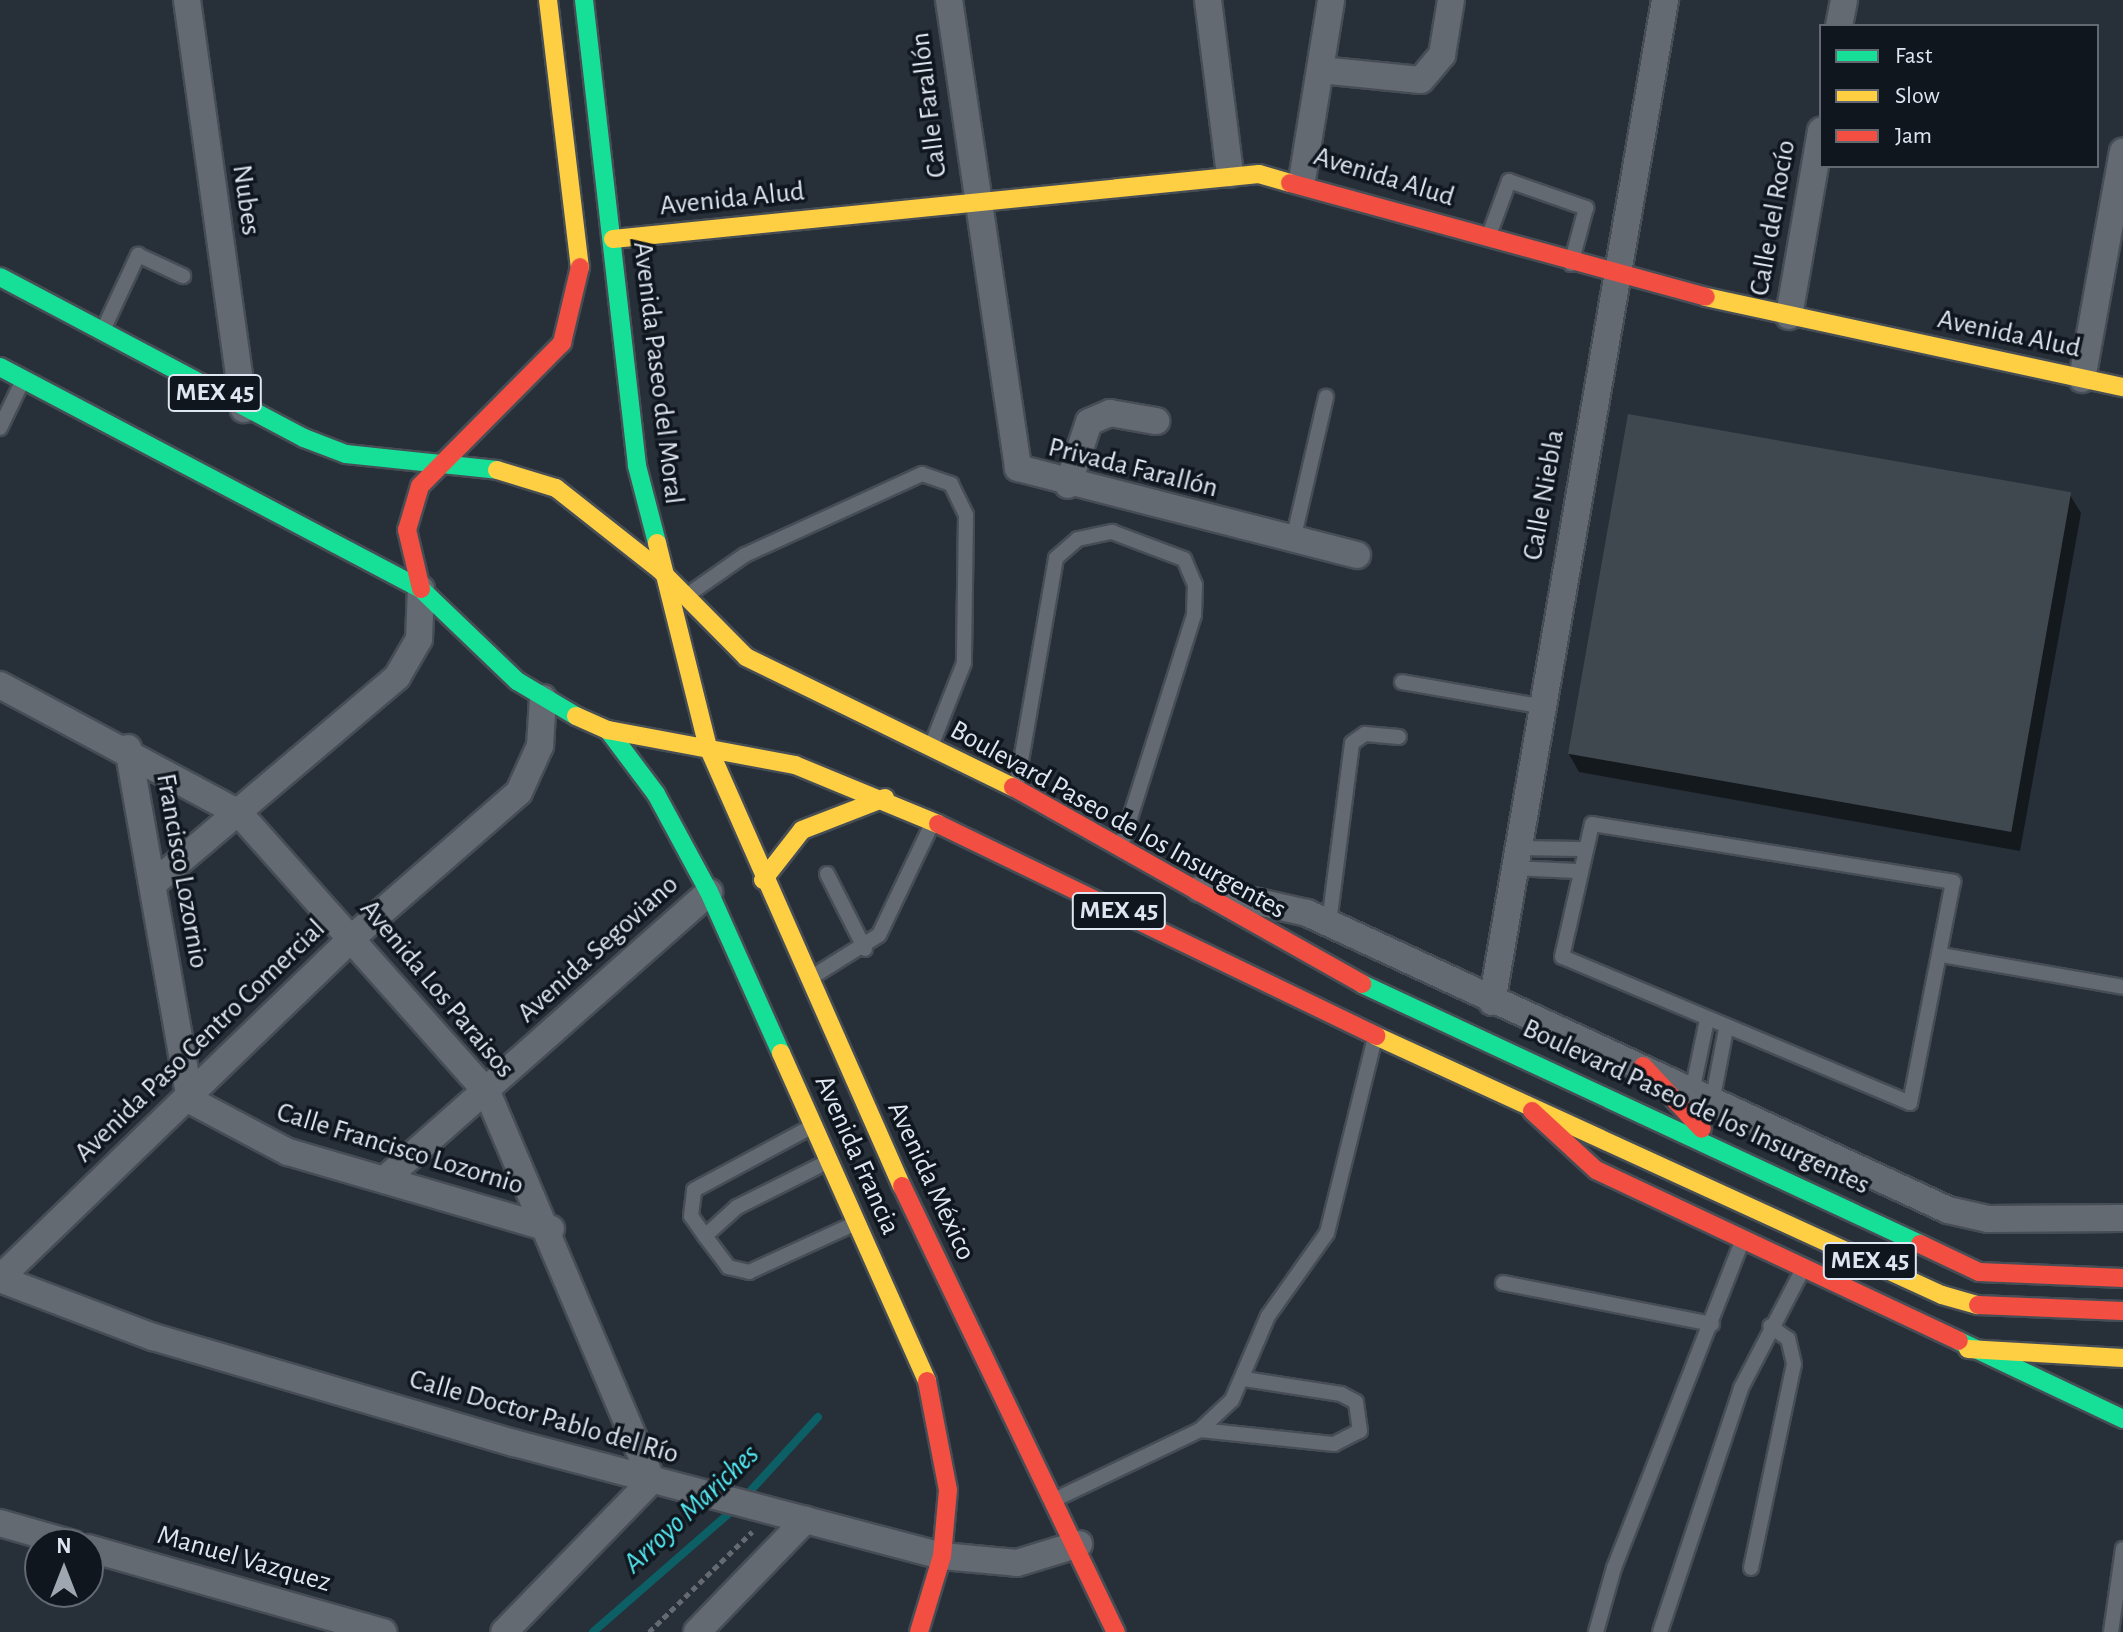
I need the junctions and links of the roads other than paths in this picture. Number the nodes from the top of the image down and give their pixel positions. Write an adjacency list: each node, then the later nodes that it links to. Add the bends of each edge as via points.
1 (187, 0): 30 (street, Nubes)
2 (548, 0): 33 (street, via 581,258 576,305 562,343 537,373)
3 (584, 0): 18 (street, Avenida Paseo del Moral)
4 (949, 0): 16 (street, Calle Farallón)
5 (1208, 0): 14 (street)
6 (1331, 0): 11 (street)
7 (1451, 0): 11 (street, via 1442,55 1421,80)
8 (1665, 0): 22 (street, Calle Niebla)
9 (1844, 0): 10 (street)
10 (1839, 24)
11 (1320, 70): 15 (street)
12 (1819, 143): 23 (street, Calle del Rocío)
13 (2123, 152): 26 (street)
14 (1230, 174): 15 (street, Avenida Alud); 16 (street, Avenida Alud)
15 (1302, 180): 17 (street, Avenida Alud)
16 (973, 203): 18 (street, Avenida Alud); 34 (street, Privada Farallón, via 1013,457 1030,477)
17 (1488, 238): 19 (street, Avenida Alud); 19 (lane, via 1509,181 1586,208)
18 (613, 239): 37 (street, Avenida Paseo del Moral, via 637,466)
19 (1571, 264): 22 (street, Avenida Alud)
20 (183, 276): 24 (lane, via 138,255)
21 (0, 277): 24 (street, Boulevard Paseo de los Insurgentes / MEX 45)
22 (1615, 277): 23 (street, Avenida Alud); 43 (street, Calle Niebla)
23 (1789, 316): 26 (street, Avenida Alud)
24 (102, 332): 30 (street, Boulevard Paseo de los Insurgentes / MEX 45)
25 (0, 367): 27 (street, MEX 45)
26 (2082, 379): 28 (street, Avenida Alud)
27 (23, 380): 32 (lane); 38 (street, MEX 45)
28 (2123, 387)
29 (1326, 397): 35 (lane)
30 (244, 409): 33 (street, Boulevard Paseo de los Insurgentes / MEX 45, via 346,454)
31 (1156, 421): 34 (street, via 1110,413 1089,422)
32 (0, 428)
33 (445, 460): 37 (street, Boulevard Paseo de los Insurgentes / MEX 45, via 556,488); 38 (street, via 420,486 411,507 407,552)
34 (1068, 485): 35 (street, Privada Farallón)
35 (1293, 540): 36 (street, Privada Farallón)
36 (1357, 555)
37 (660, 570): 39 (street, Boulevard Paseo de los Insurgentes / MEX 45); 46 (street, Avenida Paseo del Moral)
38 (421, 589): 42 (street, MEX 45, via 475,645); 51 (street, via 419,639 397,677)
39 (685, 597): 48 (street, Boulevard Paseo de los Insurgentes / MEX 45, via 746,657); 48 (lane, via 745,555 922,474 951,484 966,515 964,663)
40 (1402, 682): 43 (lane)
41 (0, 685): 47 (street, Avenida Los Paraisos)
42 (543, 698): 44 (street, MEX 45); 63 (street, Avenida Paso Centro Comercial, via 540,746 519,792)
43 (1540, 706): 55 (street, Calle Niebla)
44 (608, 730): 46 (street, MEX 45); 61 (street, Avenida Francia, via 656,794)
45 (1399, 737): 62 (lane, via 1365,734 1352,743)
46 (708, 747): 50 (street, MEX 45, via 795,765); 58 (street, Avenida México)
47 (128, 748): 51 (street, Avenida Los Paraisos); 59 (street, Francisco Lozornio)
48 (930, 748): 49 (street, Boulevard Paseo de los Insurgentes / MEX 45)
49 (1016, 789): 54 (street, Boulevard Paseo de los Insurgentes / MEX 45); 54 (lane, via 1056,558 1078,539 1112,532 1174,554 1195,585 1194,615)
50 (885, 798): 52 (street, MEX 45); 58 (street, via 802,830)
51 (239, 813): 59 (street); 63 (street, Avenida Los Paraisos)
52 (934, 820): 64 (lane, via 890,918); 71 (street, MEX 45)
53 (1580, 849): 55 (lane); 56 (lane); 65 (lane, via 1587,827 1599,823 1947,878 1957,893)
54 (1120, 850): 60 (street, Boulevard Paseo de los Insurgentes / MEX 45)
55 (1515, 858): 56 (lane); 68 (street, Calle Niebla)
56 (1576, 871): 69 (lane, via 1562,957)
57 (827, 874): 64 (lane)
58 (763, 880): 66 (street, Avenida México)
59 (153, 884): 75 (street, Francisco Lozornio)
60 (1183, 888): 62 (street, via 1254,896); 78 (street, Boulevard Paseo de los Insurgentes / MEX 45, via 1303,956)
61 (709, 892): 73 (street, Avenida Segoviano); 77 (street, Avenida Francia)
62 (1329, 923): 68 (street)
63 (353, 937): 73 (street, Avenida Los Paraisos); 75 (street, Avenida Paso Centro Comercial)
64 (865, 949): 66 (lane)
65 (1942, 955): 67 (lane); 70 (lane, via 1906,1105)
66 (808, 979): 99 (street, Avenida México, via 937,1265)
67 (2123, 987)
68 (1492, 1002): 72 (street)
69 (1707, 1020): 70 (lane); 74 (lane)
70 (1726, 1029): 74 (lane)
71 (1375, 1036): 76 (street, MEX 45); 95 (lane, via 1331,1223 1268,1316)
72 (1643, 1066): 74 (street); 78 (street)
73 (487, 1092): 80 (street, Avenida Segoviano); 83 (street, Avenida Los Paraisos)
74 (1703, 1092): 81 (street, via 1948,1210 1988,1219)
75 (190, 1100): 80 (street, Calle Francisco Lozornio, via 288,1152); 87 (street, Avenida Paso Centro Comercial)
76 (1522, 1101): 85 (street, via 1596,1170); 90 (street, MEX 45, via 1970,1304 2002,1311)
77 (813, 1125): 79 (street, Avenida Francia); 84 (lane, via 694,1190 691,1216)
78 (1721, 1147): 88 (street, Boulevard Paseo de los Insurgentes / MEX 45, via 1979,1272)
79 (829, 1161): 82 (street, Avenida Francia); 84 (lane, via 737,1207)
80 (385, 1179): 83 (street, Calle Francisco Lozornio)
81 (2123, 1218)
82 (856, 1223): 84 (lane, via 749,1272 728,1267); 106 (street, Avenida Francia, via 937,1413 948,1490)
83 (551, 1229): 98 (street, Avenida Los Paraisos)
84 (705, 1236)
85 (1744, 1239): 86 (street); 91 (lane)
86 (1803, 1269): 92 (lane); 93 (street)
87 (0, 1278): 98 (street, Calle Doctor Pablo del Río, via 153,1337)
88 (2123, 1278)
89 (1503, 1283): 91 (lane)
90 (2123, 1311)
91 (1712, 1324): 113 (lane, via 1614,1568)
92 (1770, 1326): 107 (lane, via 1788,1339 1794,1364); 114 (lane, via 1741,1388)
93 (1968, 1349): 94 (street); 96 (street)
94 (2123, 1358)
95 (1244, 1379): 97 (lane); 97 (lane, via 1341,1394 1356,1402 1360,1431 1334,1444)
96 (2123, 1419)
97 (1200, 1430): 99 (lane)
98 (652, 1480): 100 (street, Calle Doctor Pablo del Río); 109 (street)
99 (1056, 1499): 103 (street, Avenida México)
100 (805, 1520): 106 (street, Calle Doctor Pablo del Río); 110 (street)
101 (0, 1523): 102 (street)
102 (24, 1530)
103 (1079, 1544): 106 (street, Calle Doctor Pablo del Río, via 1017,1563); 112 (street, Avenida México)
104 (2123, 1549): 115 (lane)
105 (104, 1553): 108 (street, Manuel Vazquez)
106 (942, 1556): 111 (street, Avenida Francia)
107 (1751, 1568)
108 (383, 1632)
109 (504, 1632)
110 (697, 1632)
111 (919, 1632)
112 (1116, 1632)
113 (1596, 1632)
114 (1660, 1632)
115 (2111, 1632)

